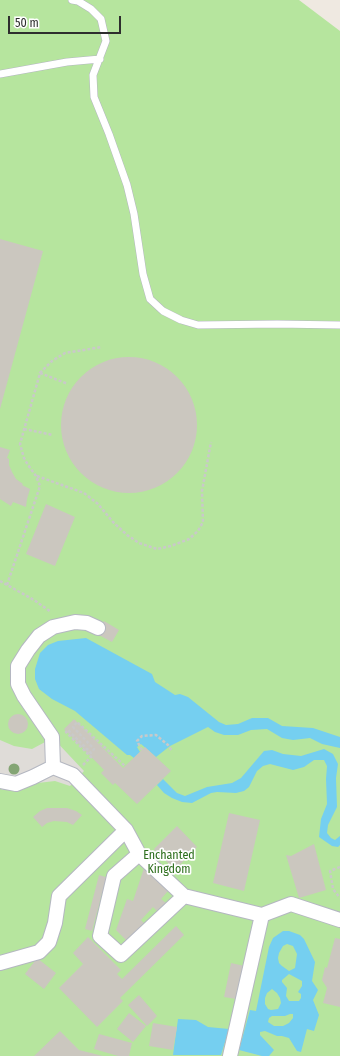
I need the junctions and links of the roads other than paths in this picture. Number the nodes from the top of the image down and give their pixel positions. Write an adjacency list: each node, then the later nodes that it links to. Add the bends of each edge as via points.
1 (72, 0): 2 (lane, via 91,9 101,19 106,41)
2 (100, 59): 3 (lane); 4 (lane, via 93,75 94,97 126,185 150,299 163,311 198,325)
3 (0, 74)
4 (340, 324)
5 (98, 628): 6 (street, via 87,623 75,622 53,627 39,636 18,666 18,684 52,737)
6 (53, 767): 7 (street, via 16,784); 8 (street, via 73,775)
7 (0, 782)
8 (126, 830): 9 (street); 13 (street, via 59,896 49,942 39,952)
9 (139, 854): 10 (street); 10 (street, via 114,876 100,936 121,956)
10 (184, 896): 11 (street)
11 (262, 915): 12 (street, via 291,904); 14 (street)
12 (340, 920)
13 (0, 963)
14 (230, 1056)

